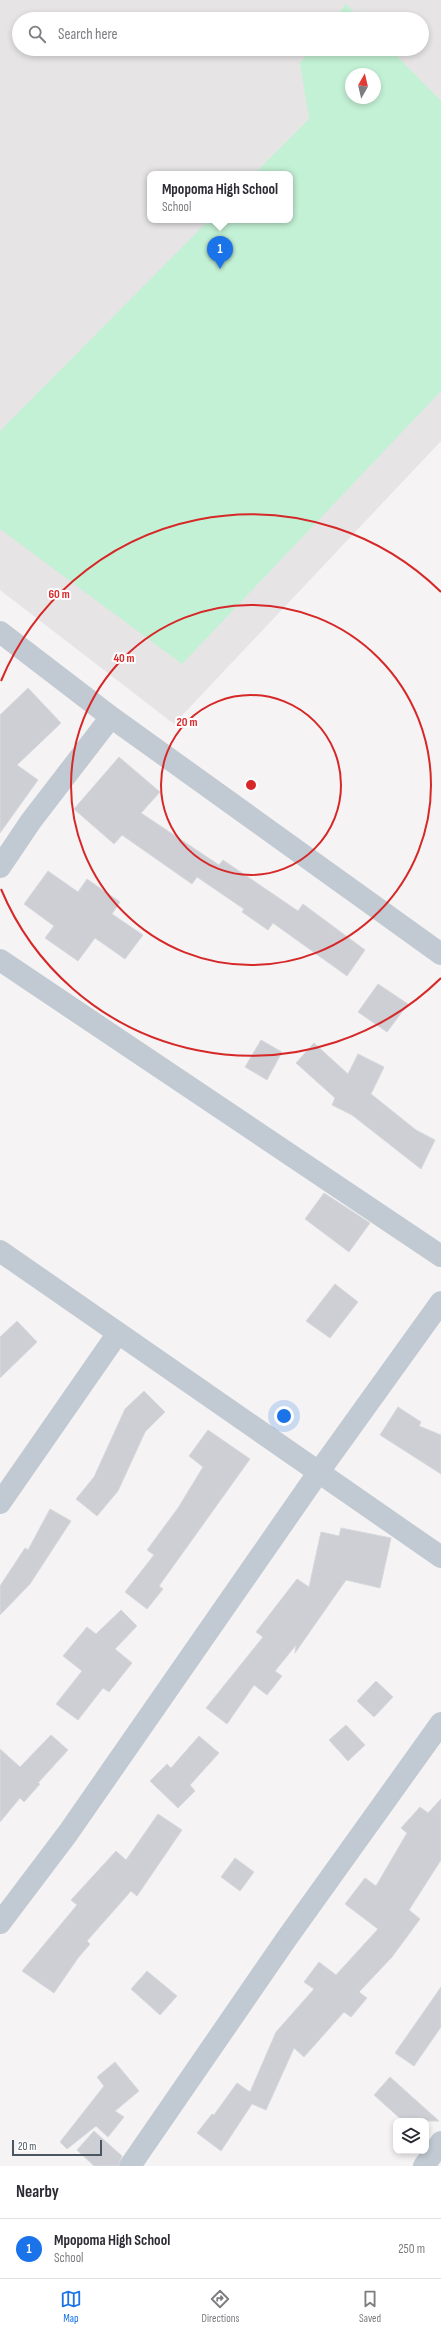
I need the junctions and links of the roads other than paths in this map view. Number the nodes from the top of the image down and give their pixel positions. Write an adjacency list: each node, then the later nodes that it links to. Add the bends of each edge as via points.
1 (0, 632): 2 (street)
2 (111, 717): 3 (street, via 31,820); 4 (street)
3 (0, 866)
4 (441, 954)
5 (0, 960): 7 (street)
6 (0, 1251): 9 (street)
7 (441, 1256)
8 (441, 1302): 10 (street)
9 (118, 1333): 10 (street); 11 (street)
10 (318, 1473): 12 (street); 14 (street, via 72,1827)
11 (0, 1503)
12 (441, 1557)
13 (441, 1723): 16 (street, via 287,1938)
14 (0, 1924)
15 (441, 2142): 17 (street)
16 (130, 2166)
17 (424, 2166)

